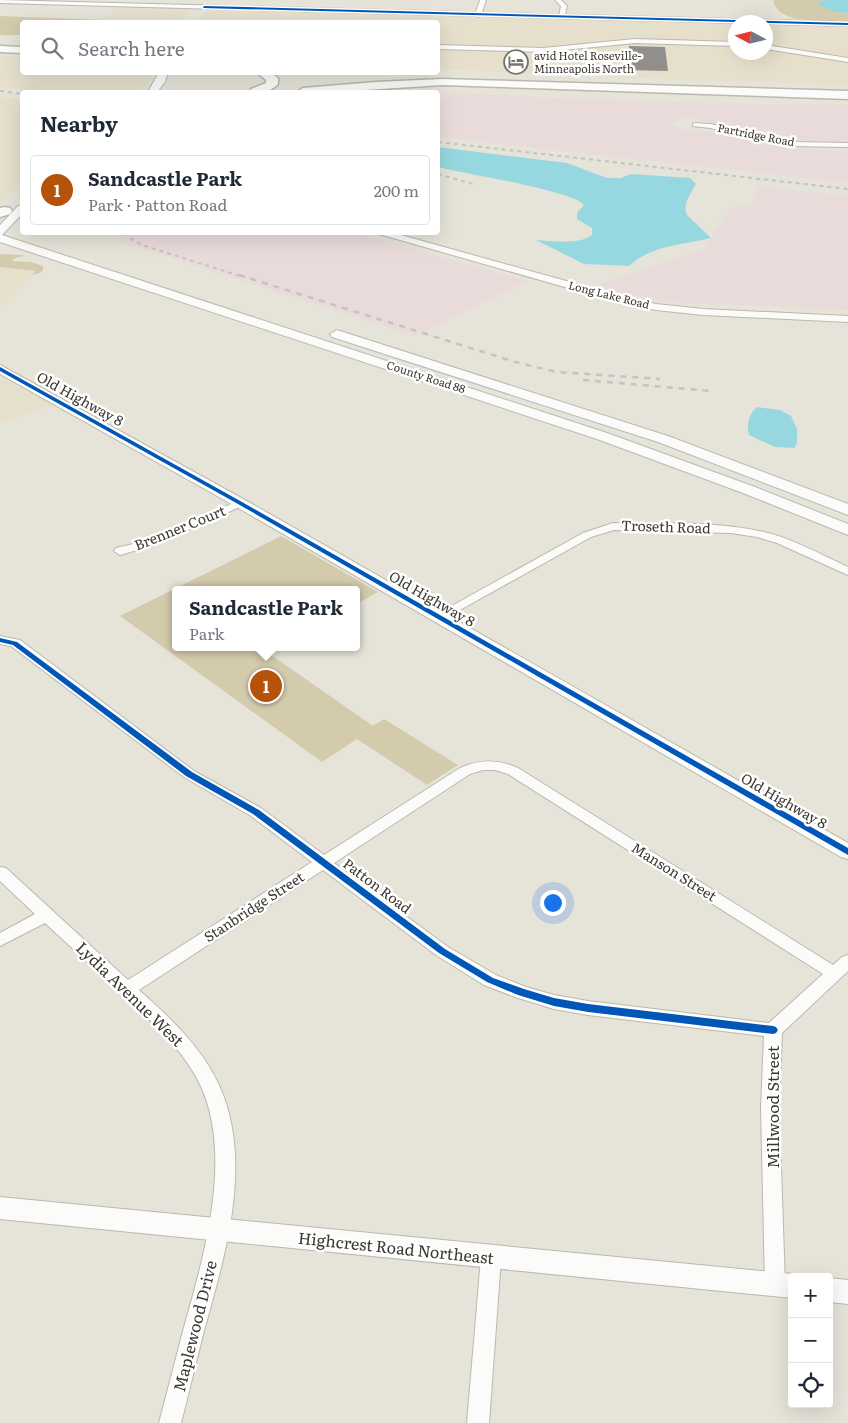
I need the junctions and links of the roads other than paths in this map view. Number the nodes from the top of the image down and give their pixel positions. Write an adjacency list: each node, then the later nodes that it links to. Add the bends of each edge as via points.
1 (212, 0): 6 (street)
2 (483, 0): 8 (street)
3 (558, 0): 10 (street, via 564,6)
4 (0, 1): 5 (street)
5 (116, 2): 6 (street)
6 (204, 7): 7 (street); 9 (street)
7 (357, 11): 8 (street); 11 (street)
8 (478, 14): 10 (street)
9 (196, 16)
10 (562, 17): 12 (street)
11 (352, 20)
12 (673, 20): 13 (street); 15 (street)
13 (848, 24)
14 (0, 42): 16 (highway)
15 (675, 42): 17 (street); 18 (street, via 624,41 532,50)
16 (20, 44)
17 (728, 44)
18 (440, 47)
19 (773, 48): 22 (street)
20 (0, 49): 21 (highway)
21 (20, 50)
22 (848, 60)
23 (440, 72): 28 (highway)
24 (440, 74): 28 (highway)
25 (163, 75): 30 (main road)
26 (266, 75): 31 (highway, via 272,78 272,84)
27 (385, 75): 28 (highway)
28 (493, 80): 29 (highway); 32 (highway); 33 (highway)
29 (848, 88)
30 (154, 90)
31 (261, 90)
32 (326, 90)
33 (848, 95)
34 (695, 125): 35 (street, Partridge Road, via 793,144)
35 (848, 145)
36 (20, 204): 37 (main road)
37 (6, 225): 38 (main road); 42 (main road, County Road 88)
38 (20, 230)
39 (36, 235): 43 (main road)
40 (388, 235): 44 (street, Long Lake Road, via 656,307)
41 (0, 248): 42 (main road)
42 (33, 249): 49 (main road, County Road 88, via 602,436)
43 (206, 291)
44 (848, 319)
45 (320, 328): 48 (main road, County Road 88, via 654,436)
46 (1, 366): 47 (street, Old Highway 8)
47 (240, 503): 50 (street, Brenner Court, via 150,543); 52 (street, Old Highway 8)
48 (848, 510)
49 (848, 530)
50 (120, 551)
51 (848, 571): 52 (street, Troseth Road, via 758,534 644,525 614,526 587,536)
52 (438, 617): 55 (street, Old Highway 8)
53 (8, 641): 56 (street, Patton Road, via 189,774 256,812)
54 (513, 771): 56 (street, Stanbridge Street, via 484,764 465,770); 60 (street, Manson Street)
55 (848, 852)
56 (324, 862): 61 (street, Stanbridge Street); 62 (street, Patton Road, via 462,965 521,992 588,1008)
57 (0, 872): 58 (street, Lydia Avenue West)
58 (47, 915): 59 (street); 61 (street, Lydia Avenue West)
59 (0, 940)
60 (841, 968): 62 (street, Millwood Street)
61 (127, 990): 64 (street, Lydia Avenue West, via 184,1044 214,1094 226,1154)
62 (773, 1030): 66 (street, Millwood Street, via 770,1108)
63 (0, 1208): 64 (street, Highcrest Road Northeast)
64 (219, 1230): 65 (street, Highcrest Road Northeast); 69 (street, Maplewood Drive)
65 (491, 1258): 66 (street, Highcrest Road Northeast); 70 (street)
66 (784, 1286)
67 (833, 1290): 68 (street)
68 (848, 1292)
69 (170, 1423)
70 (478, 1423)

